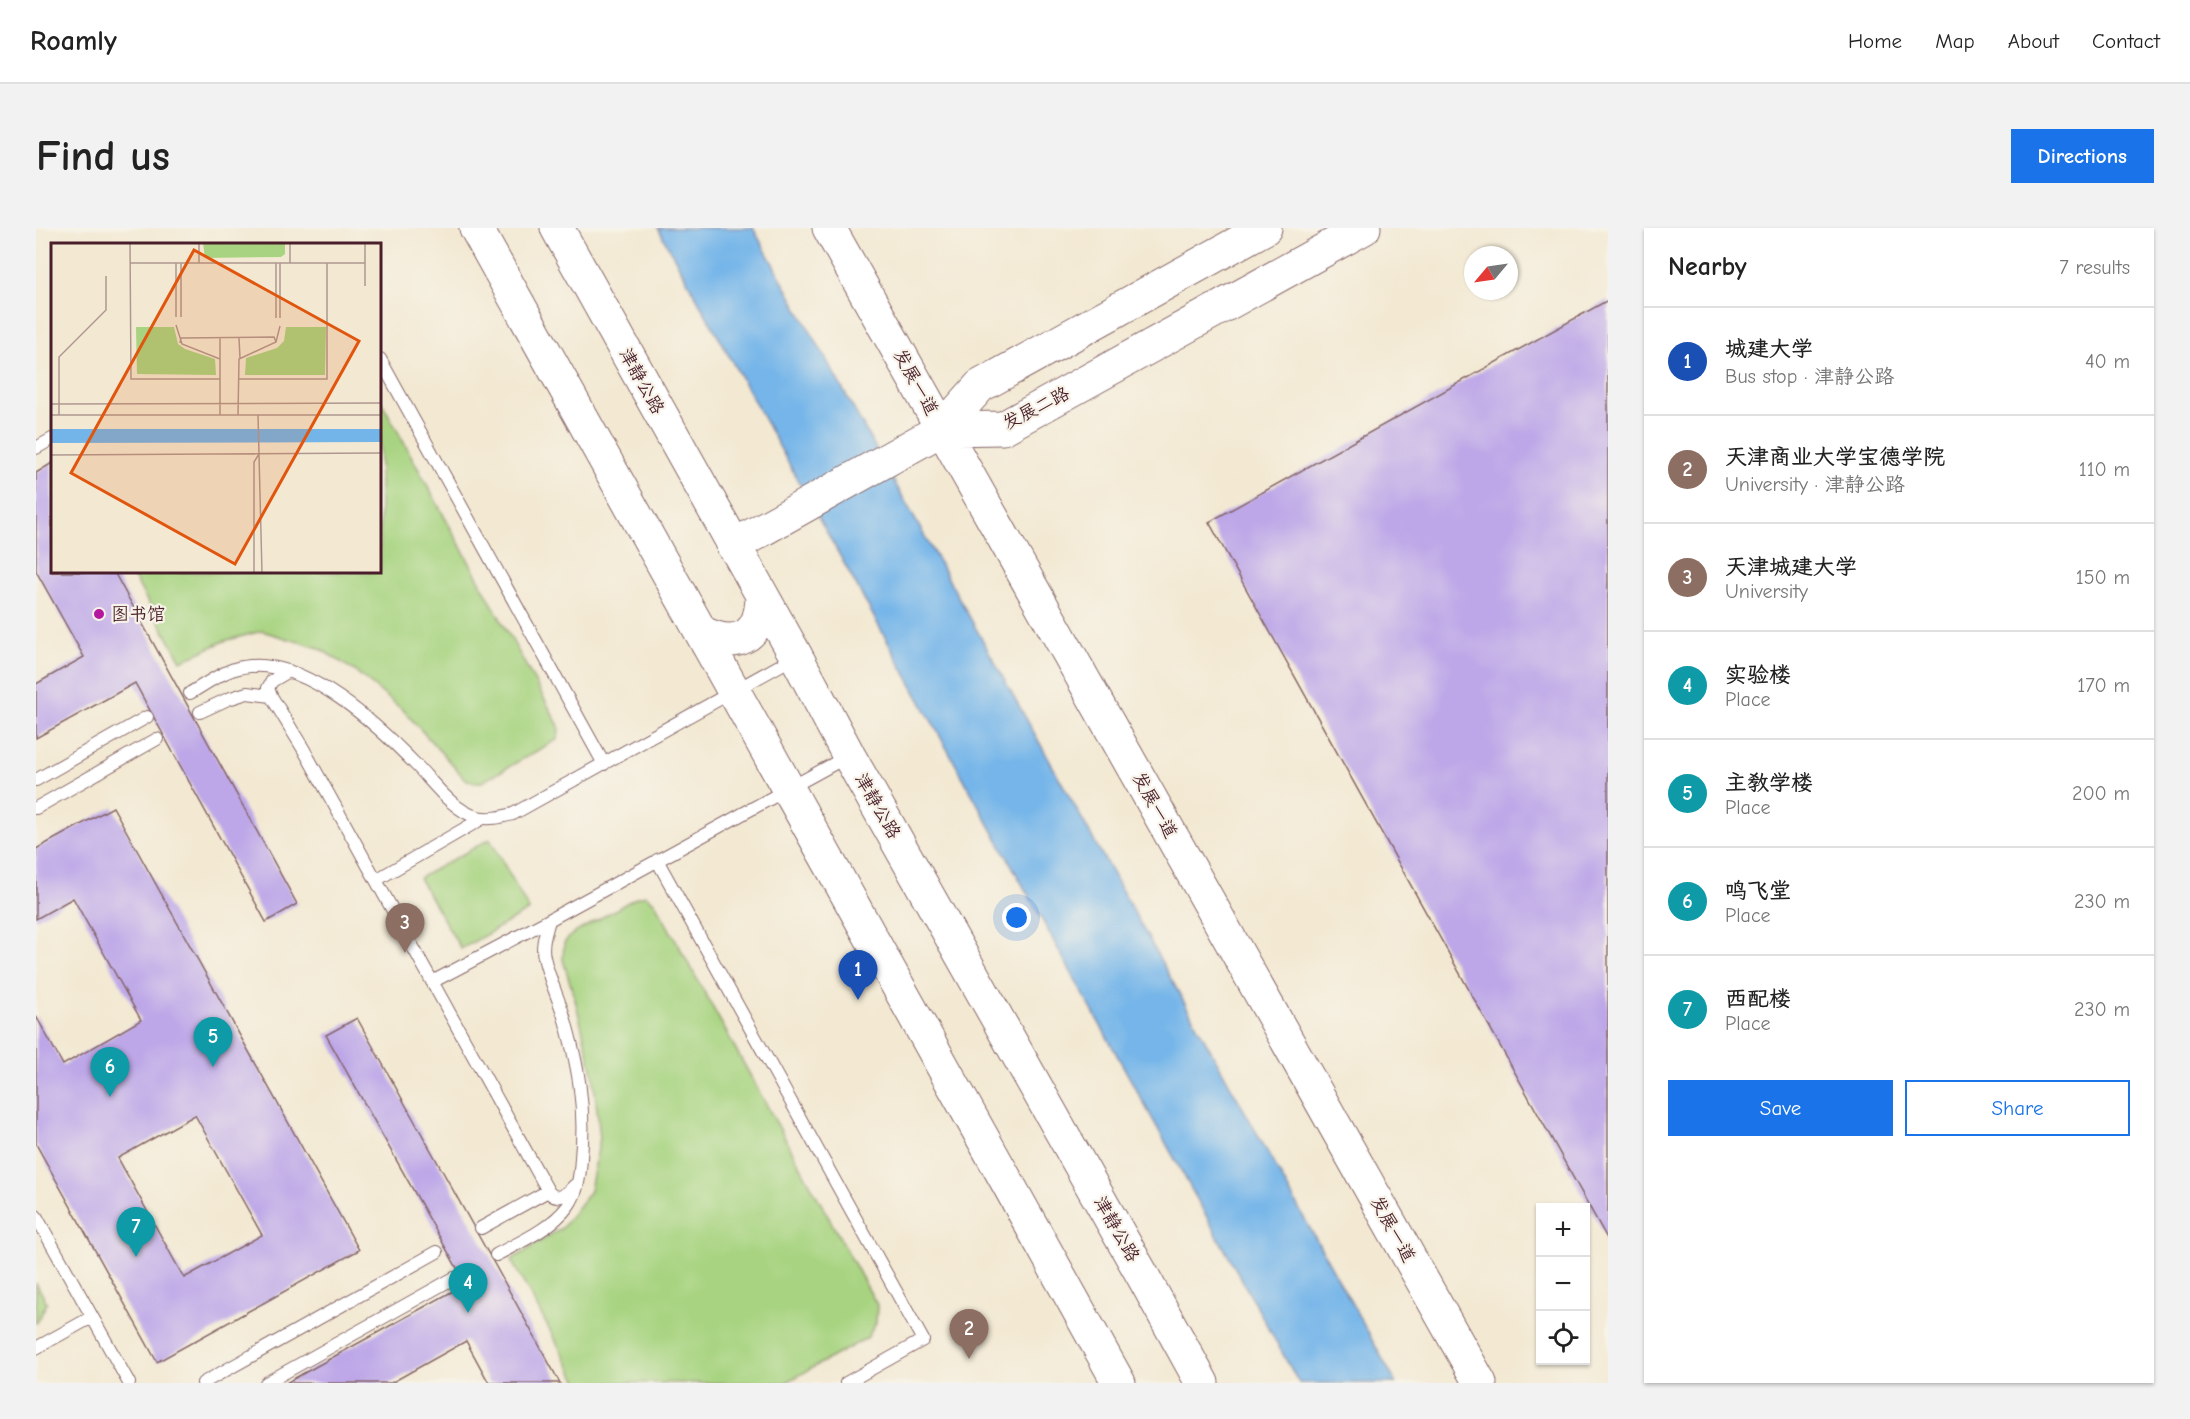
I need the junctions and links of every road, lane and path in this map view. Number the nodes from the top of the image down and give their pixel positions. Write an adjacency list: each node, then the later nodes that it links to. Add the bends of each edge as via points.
1 (476, 228): 12 (main road)
2 (557, 228): 10 (main road, 津静公路)
3 (830, 228): 7 (main road, 发展一道)
4 (1265, 228): 7 (main road, via 980,386)
5 (1364, 228): 7 (main road, 发展二路, via 1003,428)
6 (381, 361): 22 (lane)
7 (942, 429): 10 (main road); 46 (main road, 发展一道)
8 (51, 440): 9 (lane)
9 (36, 448)
10 (733, 546): 11 (main road, 津静公路)
11 (762, 598): 12 (main road, via 758,621 748,636 721,640); 13 (main road, 津静公路)
12 (701, 632): 15 (main road)
13 (796, 656): 15 (lane); 21 (main road, 津静公路)
14 (289, 671): 16 (lane, via 262,665 241,667); 17 (lane, via 272,681 268,688); 26 (lane, via 353,709 404,752 444,795 470,814)
15 (733, 690): 22 (lane); 24 (main road)
16 (190, 693)
17 (271, 696): 18 (lane, via 248,693); 28 (lane)
18 (200, 712)
19 (147, 717): 23 (lane)
20 (157, 739): 25 (lane)
21 (849, 756): 24 (lane); 45 (main road, 津静公路)
22 (604, 764): 26 (lane, via 513,814)
23 (36, 780)
24 (789, 789): 27 (lane); 44 (main road)
25 (36, 808)
26 (483, 818): 28 (lane)
27 (657, 860): 29 (lane); 43 (lane, via 923,1340)
28 (376, 880): 30 (lane)
29 (549, 920): 30 (lane); 31 (lane, via 543,955 571,1039 584,1110)
30 (432, 982): 32 (lane)
31 (578, 1182): 32 (lane, via 558,1198); 36 (lane, via 567,1207 555,1219)
32 (548, 1191): 34 (lane)
33 (36, 1216): 38 (lane)
34 (481, 1228)
35 (437, 1252): 41 (lane)
36 (496, 1255)
37 (454, 1278): 42 (lane)
38 (92, 1317): 39 (lane); 40 (lane)
39 (36, 1348)
40 (129, 1383)
41 (202, 1383)
42 (266, 1383)
43 (846, 1383)
44 (1119, 1383)
45 (1202, 1383)
46 (1480, 1383)

